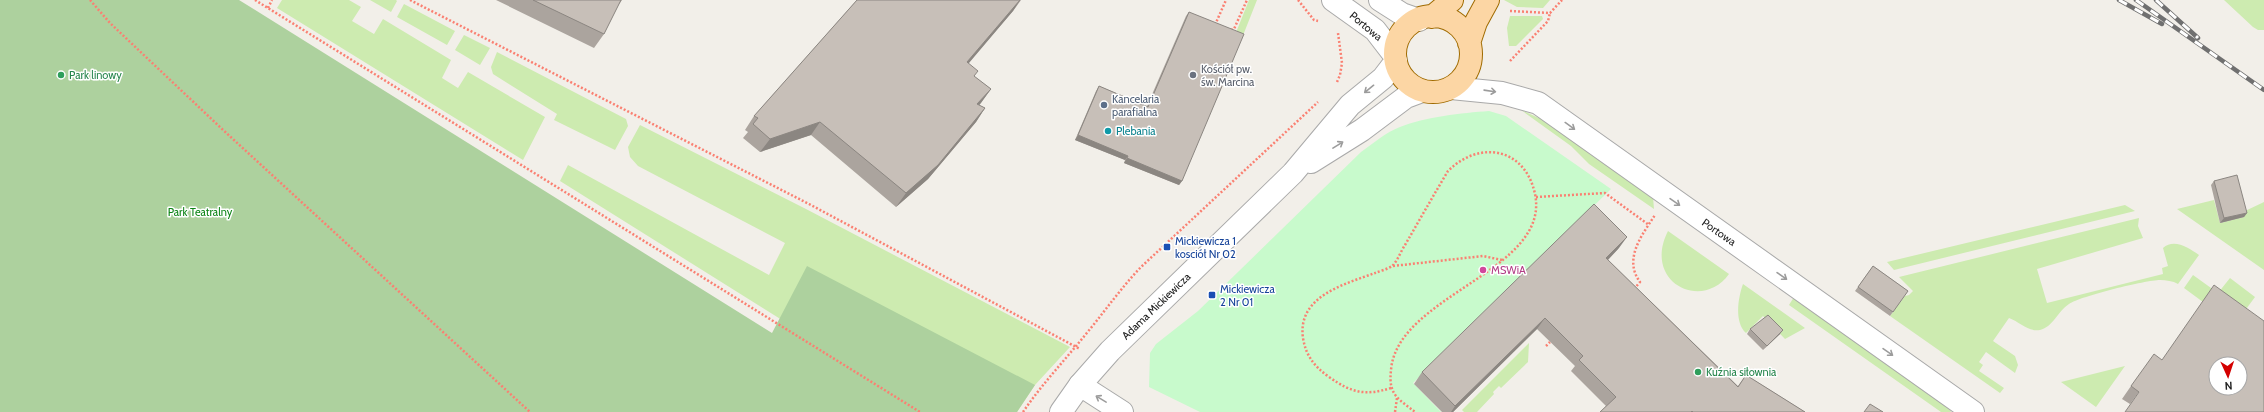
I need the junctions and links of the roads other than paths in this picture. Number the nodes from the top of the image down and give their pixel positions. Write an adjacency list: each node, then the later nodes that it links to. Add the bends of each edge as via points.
1 (1333, 0): 7 (street, Portowa, via 1375,30)
2 (1380, 0): 5 (street, via 1402,14)
3 (1452, 0): 5 (main road)
4 (1496, 5): 6 (main road, via 1476,22)
5 (1426, 18): 6 (main road, via 1452,22 1463,31); 7 (main road, via 1410,25 1400,36)
6 (1469, 43): 8 (main road, via 1471,56 1468,69 1461,80)
7 (1396, 58): 9 (main road, via 1405,80); 10 (street, Adama Mickiewicza, one-way to 10, via 1383,78 1350,106)
8 (1451, 88): 9 (main road, via 1434,92); 14 (street, Portowa, one-way to 14, via 1502,93 1538,103)
9 (1422, 91): 10 (street, Adama Mickiewicza, one-way to 9, via 1362,130 1406,97)
10 (1293, 173): 11 (street, Adama Mickiewicza, via 1110,351)
11 (1080, 386): 12 (street, Adama Mickiewicza); 13 (street, one-way to 11)
12 (1061, 412)
13 (1122, 412)
14 (1973, 412)

